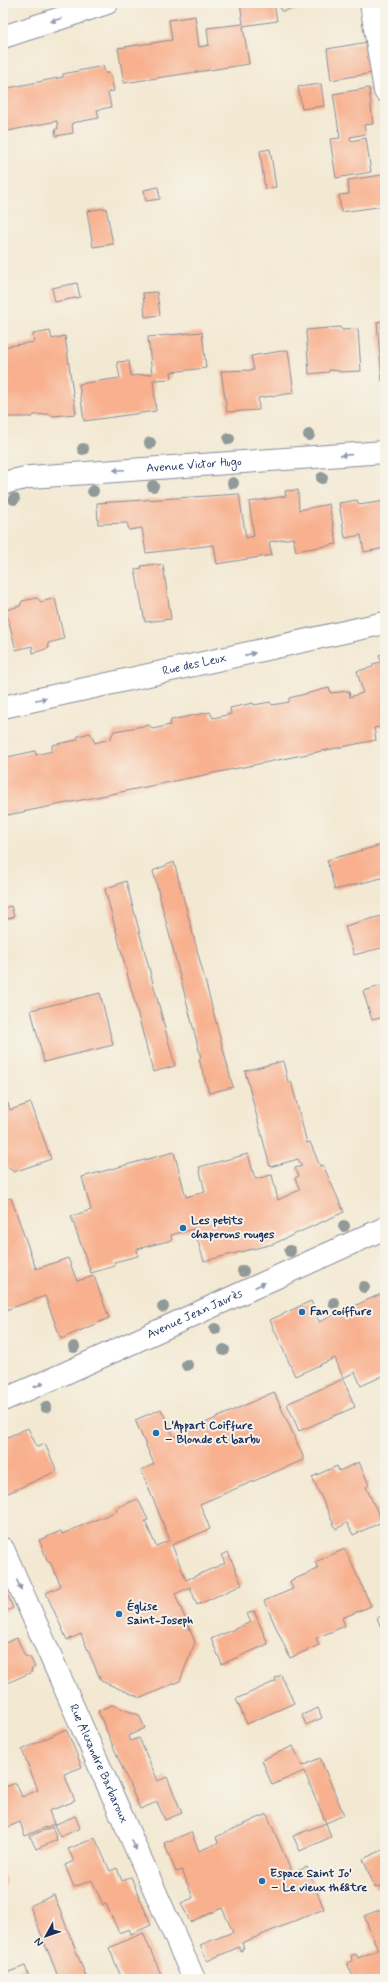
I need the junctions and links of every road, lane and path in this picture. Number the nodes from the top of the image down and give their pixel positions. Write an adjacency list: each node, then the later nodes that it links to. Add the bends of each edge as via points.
1 (107, 3): 3 (street, one-way to 3)
2 (370, 3): 4 (street)
3 (3, 37)
4 (385, 91)
5 (385, 452): 6 (street, Avenue Victor Hugo, one-way to 6, via 30,477)
6 (3, 483)
7 (385, 624): 8 (street, Rue des Leux, one-way to 7)
8 (3, 707)
9 (385, 1228): 10 (street, Avenue Jean Jaurès, one-way to 9)
10 (3, 1400)
11 (3, 1550): 12 (street, Rue Alexandre Barbaroux, one-way to 12)
12 (194, 1979)

